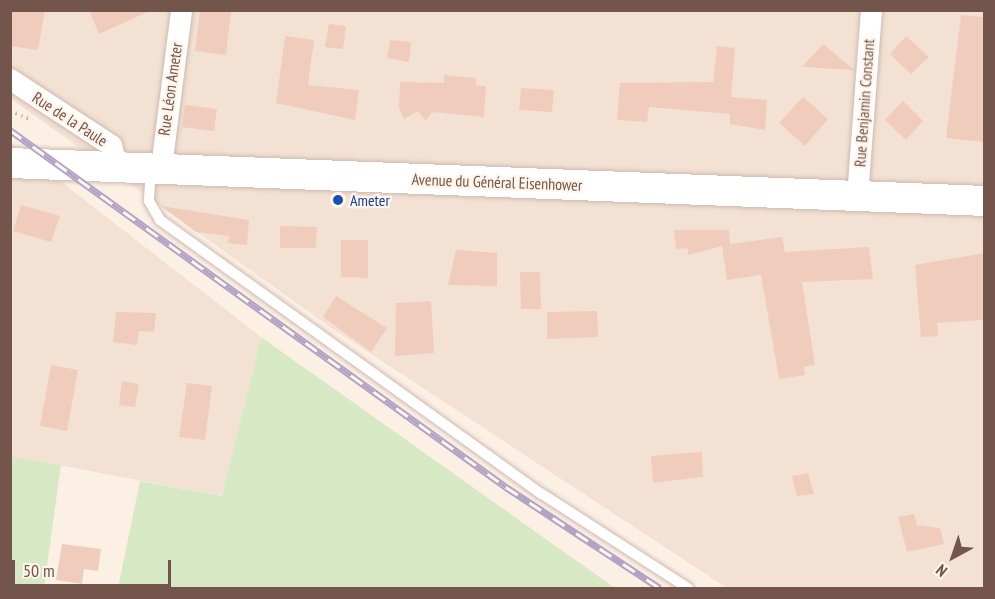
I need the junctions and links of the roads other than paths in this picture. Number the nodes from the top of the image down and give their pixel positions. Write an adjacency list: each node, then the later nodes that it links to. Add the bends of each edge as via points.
1 (182, 10): 6 (street, Rue Léon Ameter)
2 (871, 10): 7 (street, Rue Benjamin Constant)
3 (10, 79): 5 (street, Rue de la Paule, via 111,145)
4 (10, 163): 5 (main road, Avenue du Général Eisenhower)
5 (117, 167): 6 (main road, Avenue du Général Eisenhower)
6 (156, 167): 7 (main road, Avenue du Général Eisenhower); 9 (lane, via 149,201 160,220 523,481)
7 (857, 196): 8 (main road, Avenue du Général Eisenhower)
8 (984, 201)
9 (688, 588)

